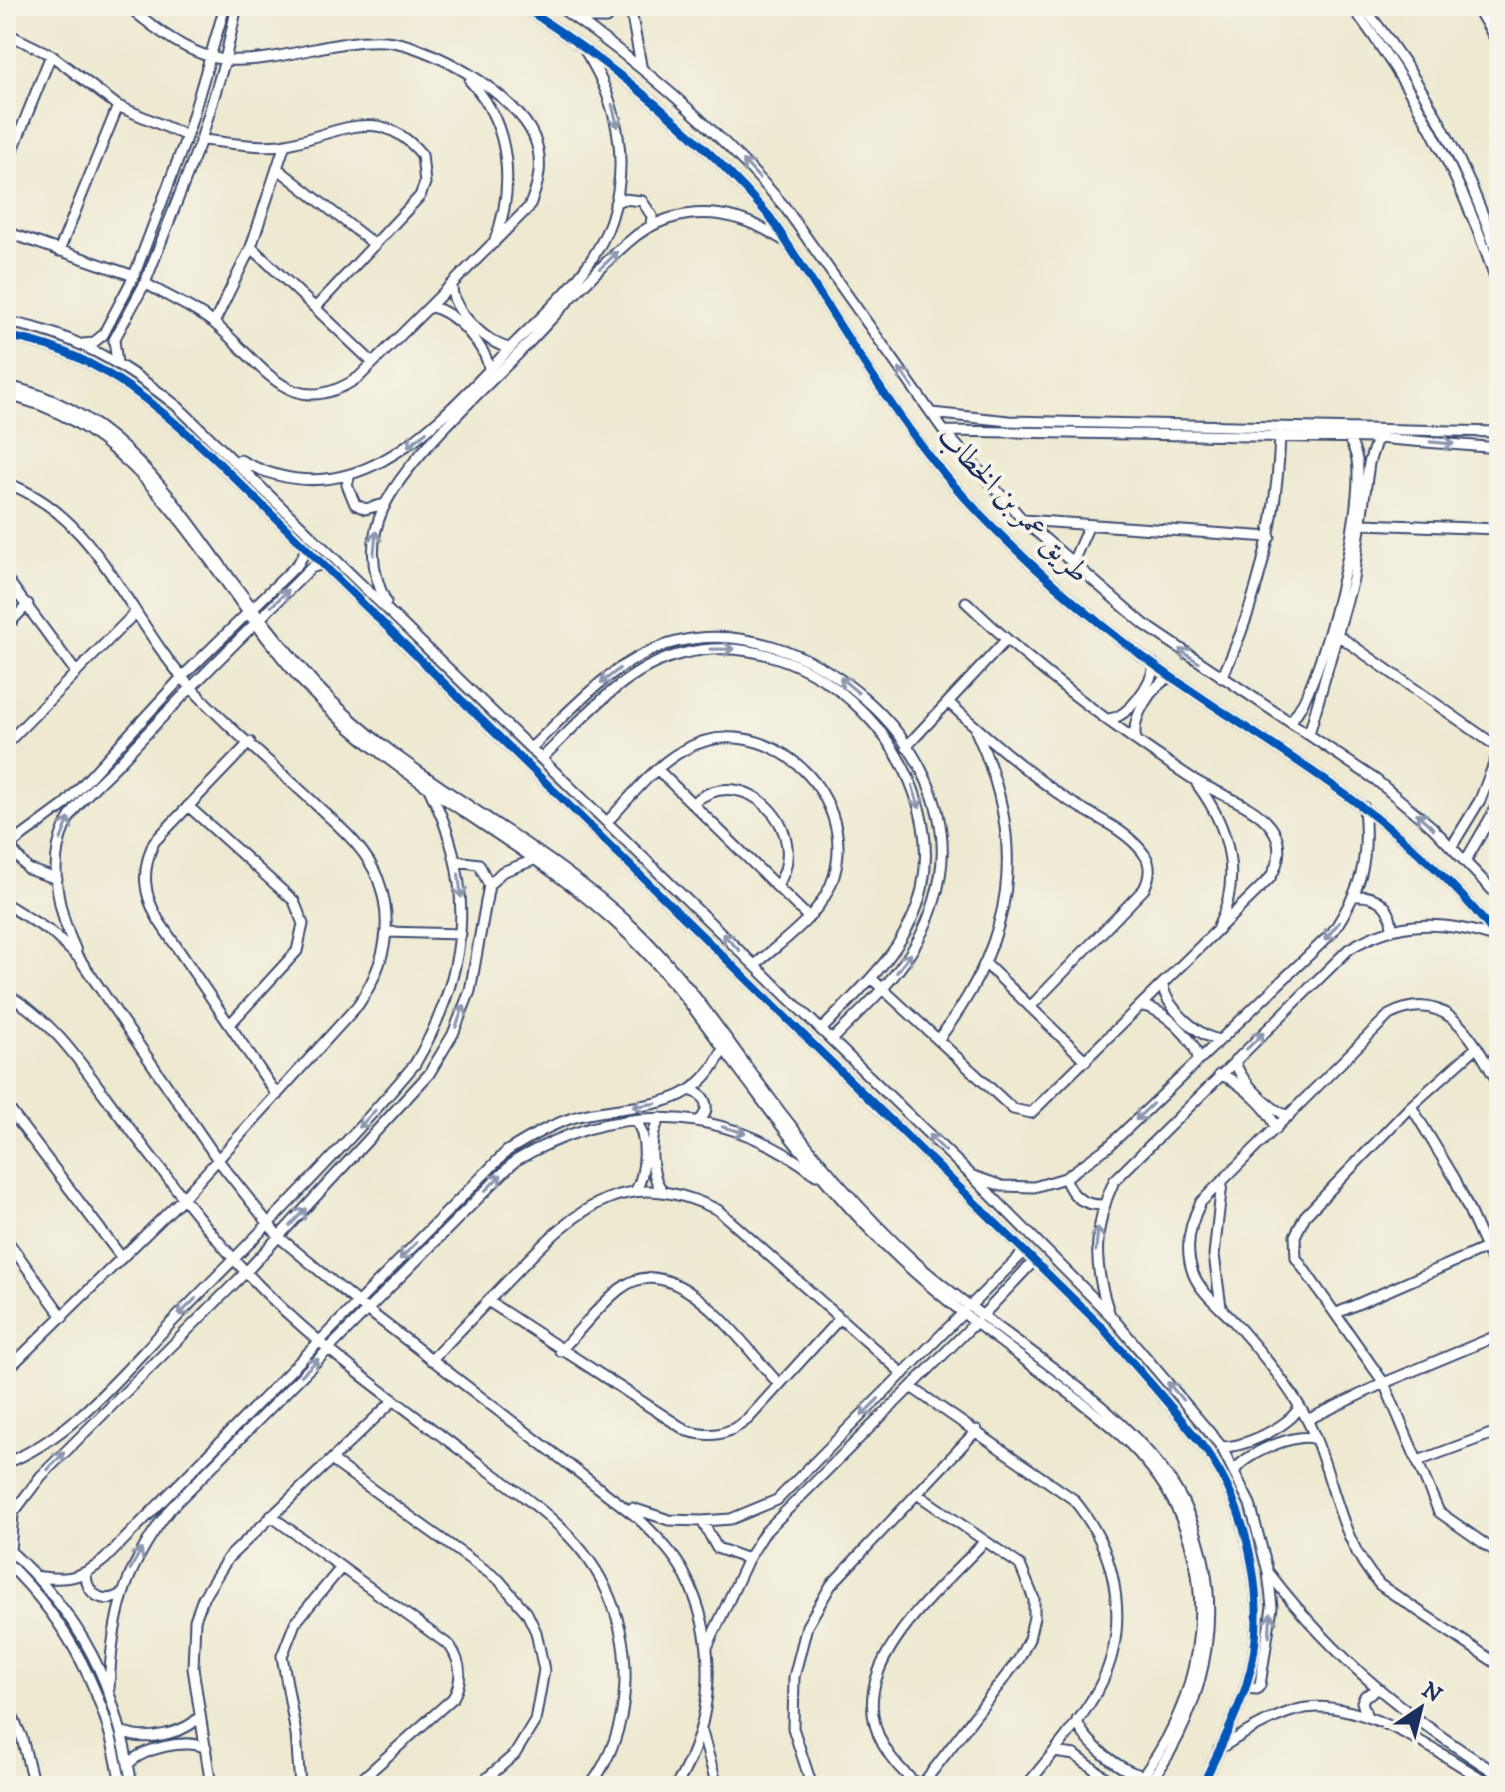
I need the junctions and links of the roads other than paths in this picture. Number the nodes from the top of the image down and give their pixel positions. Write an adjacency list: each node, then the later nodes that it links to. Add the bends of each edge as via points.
1 (128, 6): 15 (street, via 160,33)
2 (225, 6): 15 (street)
3 (237, 6): 17 (street)
4 (522, 6): 14 (street, طريق عمر بن الخطاب)
5 (558, 6): 11 (street, طريق عمر بن الخطاب)
6 (615, 6): 11 (street, via 606,18)
7 (630, 6): 18 (street)
8 (1352, 6): 38 (street, via 1444,150)
9 (1363, 6): 34 (street, via 1437,118)
10 (1476, 6): 13 (street)
11 (576, 18): 18 (street, طريق عمر بن الخطاب)
12 (6, 33): 16 (street)
13 (1499, 45)
14 (582, 46): 26 (street, one-way to 26, via 598,72 618,130); 29 (street, طريق عمر بن الخطاب, via 663,110 743,185)
15 (212, 54): 17 (street); 21 (street)
16 (51, 55): 20 (street); 24 (street)
17 (225, 60): 19 (street, via 387,41 422,49); 22 (street)
18 (641, 65): 51 (street, طريق عمر بن الخطاب, one-way to 18, via 784,206 705,120)
19 (457, 67): 32 (street, via 477,88 502,138 507,194); 32 (street, via 514,108 539,151 539,180 529,207)
20 (118, 106): 21 (street); 33 (street)
21 (187, 136): 35 (street)
22 (201, 140): 23 (street); 36 (street)
23 (285, 144): 25 (street); 30 (street, via 364,124 381,126 411,142 422,155 425,183 420,196)
24 (6, 167)
25 (277, 168): 30 (street); 31 (street)
26 (615, 203): 27 (street, via 642,201); 45 (street, via 582,275)
27 (651, 225): 29 (street, via 685,215 721,214 755,224); 61 (street, one-way to 27, via 400,479 470,402 608,261)
28 (6, 232): 33 (street)
29 (787, 243): 80 (street, طريق عمر بن الخطاب, via 925,450 1066,595)
30 (375, 245): 40 (street)
31 (251, 247): 40 (street); 42 (street)
32 (492, 248): 37 (street)
33 (59, 251): 35 (street)
34 (1499, 258)
35 (134, 276): 44 (street, via 103,335 93,343)
36 (145, 283): 42 (street); 46 (street, via 114,340)
37 (452, 286): 39 (street); 45 (street, via 456,305 495,344)
38 (1499, 290)
39 (430, 307): 47 (street); 48 (street, via 447,314 480,347)
40 (315, 308): 47 (street)
41 (6, 322): 44 (street)
42 (214, 323): 47 (street, via 278,384 307,395 338,392)
43 (6, 336): 67 (street, via 75,355 134,389)
44 (80, 343): 46 (street)
45 (510, 348): 48 (street)
46 (117, 363): 57 (street, via 160,392)
47 (373, 363)
48 (489, 370): 59 (street, one-way to 59, via 395,457)
49 (6, 386): 73 (street, via 53,400 124,445 165,489)
50 (6, 395): 73 (street, via 80,423 135,467)
51 (931, 413): 52 (street, طريق عمر بن الخطاب); 53 (street, via 1009,421)
52 (944, 431): 54 (street); 62 (street, طريق عمر بن الخطاب)
53 (1499, 432)
54 (1280, 436): 55 (street); 66 (street)
55 (1348, 437): 56 (street); 88 (street, via 1358,475 1342,576 1311,689)
56 (1377, 438): 58 (street, one-way to 58); 63 (street)
57 (221, 446): 59 (street, via 253,467 289,478); 75 (street)
58 (1499, 448)
59 (350, 474): 61 (street, via 347,485 355,504 365,509)
60 (6, 483): 74 (street, via 39,498 76,528)
61 (386, 503): 75 (street, one-way to 61, via 373,568 376,530)
62 (1023, 520): 64 (street); 69 (street, طريق عمر بن الخطاب)
63 (1363, 524): 65 (street); 78 (street)
64 (1089, 525): 66 (street); 69 (street)
65 (1499, 529)
66 (1270, 537): 84 (street, via 1248,616)
67 (307, 548): 68 (street); 73 (street, via 298,564)
68 (322, 564): 76 (street, one-way to 68, via 311,568); 167 (street)
69 (1072, 564): 84 (street, طريق عمر بن الخطاب, one-way to 69, via 1144,624)
70 (6, 578): 72 (street)
71 (966, 602): 79 (street)
72 (28, 604): 77 (street); 81 (street)
73 (250, 610): 76 (street); 82 (street)
74 (136, 612): 81 (street); 82 (street)
75 (395, 615): 95 (street)
76 (257, 620): 85 (street); 100 (street, via 314,695); 174 (street, via 360,725 585,886 630,925 709,1012 847,1193)
77 (6, 627)
78 (1339, 636): 90 (street); 96 (street)
79 (1006, 640): 86 (street); 87 (street)
80 (1154, 664): 83 (street, طريق عمر بن الخطاب); 87 (street, via 1126,712)
81 (76, 672): 93 (street)
82 (182, 677): 85 (street); 107 (street, via 63,806)
83 (1171, 677): 91 (street, via 1135,719); 104 (street, طريق عمر بن الخطاب)
84 (1222, 678): 88 (street, طريق عمر بن الخطاب)
85 (189, 686): 92 (street); 111 (street, one-way to 85, via 57,852 72,814)
86 (948, 702): 89 (street); 94 (street)
87 (1107, 719): 91 (street)
88 (1290, 722): 90 (street, طريق عمر بن الخطاب)
89 (973, 725): 125 (street, via 994,769 1006,816 1009,865 1004,913); 131 (street, via 1019,765 1142,850 1150,869 1144,889)
90 (1309, 734): 106 (street, طريق عمر بن الخطاب, one-way to 90, via 1376,780)
91 (1136, 739): 99 (street)
92 (250, 742): 103 (street); 119 (street, via 361,849 382,894)
93 (6, 744)
94 (906, 747): 95 (street, one-way to 95, via 834,672 774,644 709,637 676,642 617,669); 128 (street, one-way to 94, via 924,934 940,874 934,808)
95 (531, 748): 97 (street)
96 (1499, 750): 106 (street, via 1480,800)
97 (542, 758): 105 (street); 126 (street, one-way to 126, via 625,680 680,654 740,648 785,659 825,681 853,702 891,746 923,820 926,855 918,900 894,952)
98 (658, 770): 102 (street); 105 (street); 117 (street, via 682,751 710,739 741,738 771,746 797,763 818,785 837,830 839,854 824,899)
99 (1195, 780): 121 (street, via 1221,821 1232,868 1230,892); 121 (street, via 1262,818 1278,840 1270,878)
100 (428, 786): 108 (street); 110 (street)
101 (1499, 803): 109 (street)
102 (692, 804): 113 (street); 113 (street, via 727,787 767,808 790,846)
103 (188, 806): 132 (street, via 154,842 144,874 145,891 159,921); 132 (street, via 294,901 303,924 297,951)
104 (1364, 807): 114 (street, via 1365,867); 122 (street, طريق عمر بن الخطاب, via 1447,879)
105 (607, 822): 124 (street, one-way to 105)
106 (1452, 846): 109 (street, طريق عمر بن الخطاب)
107 (7, 847): 111 (street, via 28,869)
108 (534, 860): 112 (street, via 502,872); 137 (street, via 624,930)
109 (1466, 860): 115 (street, طريق عمر بن الخطاب)
110 (456, 861): 112 (street, via 479,864); 120 (street, one-way to 120)
111 (57, 879): 123 (street)
112 (489, 885): 163 (street, one-way to 112, via 429,1074 453,1034 470,991)
113 (777, 886): 117 (street)
114 (1356, 896): 118 (street, via 1382,903); 136 (street, one-way to 136, via 1332,933)
115 (1499, 897)
116 (6, 904): 123 (street, via 44,927)
117 (808, 917): 124 (street)
118 (1392, 928): 122 (street, via 1463,926); 140 (street, one-way to 118, via 1349,949)
119 (386, 932): 120 (street); 145 (street, via 377,974 364,996)
120 (461, 934): 162 (street, one-way to 162, via 452,988 415,1064)
121 (1212, 937): 127 (street)
122 (1498, 939)
123 (79, 958): 153 (street)
124 (755, 965): 133 (street)
125 (987, 965): 131 (street); 135 (street, via 968,1002)
126 (871, 978): 128 (street); 133 (street)
127 (1163, 986): 130 (street); 136 (street, via 1167,999 1191,1022)
128 (882, 990): 134 (street); 135 (street)
129 (6, 994): 160 (street, via 62,1040)
130 (1142, 1006): 139 (street, via 1155,1009 1191,1042); 141 (street)
131 (1030, 1007): 141 (street)
132 (230, 1024): 145 (street)
133 (821, 1030): 134 (street)
134 (832, 1040): 154 (street, one-way to 134)
135 (938, 1040): 141 (street, via 1025,1114 1037,1110)
136 (1220, 1040): 139 (street)
137 (724, 1046): 144 (street); 157 (street)
138 (1477, 1047): 143 (street); 147 (street); 148 (street, via 1443,1012 1401,1008)
139 (1198, 1060): 155 (street, one-way to 155, via 1109,1146)
140 (1235, 1060): 142 (street); 148 (street, via 1241,1074)
141 (1086, 1061)
142 (1219, 1075): 152 (street, via 1234,1081); 161 (street, via 1128,1164)
143 (1499, 1085)
144 (692, 1091): 151 (street, via 706,1103); 176 (street, one-way to 176, via 675,1100 574,1117 507,1151)
145 (277, 1095): 153 (street)
146 (6, 1105): 169 (street)
147 (1411, 1106): 165 (street); 180 (street, via 1305,1216 1295,1236 1301,1269)
148 (1289, 1116): 152 (street)
149 (661, 1118): 150 (street); 151 (street); 159 (street, via 654,1130 654,1173)
150 (634, 1120): 158 (street, via 642,1130 642,1174); 179 (street, one-way to 150, via 515,1161 580,1130)
151 (699, 1121): 157 (street, one-way to 157, via 746,1133 790,1154)
152 (1276, 1129): 156 (street)
153 (218, 1160): 160 (street); 162 (street)
154 (971, 1175): 155 (street, via 1034,1187); 181 (street)
155 (1065, 1178): 161 (street, via 1075,1196)
156 (1222, 1181): 177 (street, via 1214,1255); 177 (street, via 1195,1214 1188,1250 1200,1287)
157 (829, 1184): 174 (street, via 872,1232)
158 (635, 1191): 159 (street); 175 (street, via 582,1209)
159 (663, 1191): 183 (street, via 690,1196 718,1210)
160 (183, 1198): 169 (street); 170 (street)
161 (1103, 1205): 181 (street, one-way to 161, via 1095,1258)
162 (267, 1223): 163 (street); 170 (street)
163 (279, 1237): 172 (street); 176 (street)
164 (6, 1239): 166 (street)
165 (1488, 1247): 173 (street); 180 (street)
166 (15, 1250): 168 (street); 182 (street)
167 (1025, 1251): 171 (street); 178 (street)
168 (6, 1258)
169 (122, 1258): 182 (street)
170 (234, 1259): 172 (street); 205 (street, one-way to 205, via 65,1428)
171 (1034, 1261): 184 (street); 225 (street, via 1101,1326 1207,1453 1223,1481 1252,1572 1255,1635)
172 (246, 1272): 187 (street); 209 (street, one-way to 172)
173 (1499, 1277)
174 (930, 1281): 178 (street)
175 (488, 1301): 189 (street); 190 (street)
176 (357, 1302): 179 (street); 187 (street)
177 (1221, 1307): 197 (street)
178 (967, 1309): 184 (street); 192 (street)
179 (367, 1310): 188 (street); 190 (street)
180 (1337, 1313): 193 (street)
181 (1110, 1315): 202 (street, one-way to 181)
182 (63, 1317): 191 (street)
183 (840, 1318): 192 (street); 194 (street)
184 (979, 1319): 185 (street); 195 (street)
185 (1000, 1335): 238 (street, via 1140,1454 1172,1499 1193,1552 1201,1605 1197,1660 1177,1718); 255 (street, via 1147,1449 1180,1496 1201,1549 1210,1605 1205,1662 1186,1722)
186 (1499, 1335): 193 (street)
187 (318, 1341): 188 (street); 220 (street)
188 (328, 1350): 196 (street); 222 (street, one-way to 188, via 138,1555 170,1509)
189 (560, 1351): 194 (street, via 703,1436 735,1429); 194 (street, via 620,1289 642,1279 663,1278 691,1290)
190 (431, 1360): 208 (street)
191 (6, 1371)
192 (903, 1374): 212 (street, one-way to 212, via 777,1500 731,1519)
193 (1384, 1383): 198 (street); 204 (street)
194 (779, 1384)
195 (911, 1387): 199 (street); 216 (street, via 777,1520)
196 (394, 1400): 203 (street); 247 (street, via 547,1516 569,1536 604,1584 623,1640 624,1699 608,1756)
197 (1299, 1406): 198 (street); 202 (street, via 1292,1420 1234,1447)
198 (1307, 1420): 201 (street)
199 (977, 1430): 207 (street); 231 (street, via 1073,1499 1103,1543 1117,1594 1114,1648 1106,1674)
200 (1499, 1431): 204 (street)
201 (1314, 1439): 206 (street, via 1295,1437 1241,1462); 224 (street, via 1349,1539 1367,1571)
202 (1221, 1446): 206 (street)
203 (331, 1460): 211 (street); 246 (street, via 499,1580 536,1632 544,1670 535,1721 515,1754)
204 (1418, 1461): 215 (street, via 1439,1512)
205 (6, 1463)
206 (1235, 1471): 219 (street, via 1250,1504)
207 (917, 1494): 213 (street); 250 (street, via 831,1585 798,1650 793,1728)
208 (609, 1496): 212 (street, via 637,1512); 223 (street, via 638,1518 685,1574)
209 (21, 1501): 210 (street); 214 (street, via 9,1524)
210 (6, 1502)
211 (271, 1516): 218 (street); 229 (street, via 228,1558 203,1598 192,1644)
212 (702, 1521): 216 (street, via 717,1548)
213 (985, 1541): 251 (street, via 897,1635 879,1667 873,1706 879,1735 896,1764); 251 (street, via 1020,1565 1029,1581 1034,1617 1029,1639)
214 (8, 1549): 221 (street)
215 (1499, 1554)
216 (748, 1559): 223 (street)
217 (6, 1562): 241 (street, via 79,1655 109,1729)
218 (340, 1569): 244 (street, via 295,1623 282,1656); 245 (street, via 450,1646 460,1666 453,1698)
219 (1268, 1572): 225 (street, one-way to 219, via 1257,1689 1262,1673 1272,1607); 227 (street, via 1307,1621)
220 (86, 1575): 221 (street); 222 (street, via 88,1588 97,1597)
221 (35, 1576): 226 (street, via 75,1626)
222 (121, 1594): 226 (street)
223 (708, 1645): 233 (street)
224 (1499, 1665)
225 (1245, 1688): 235 (street)
226 (109, 1689): 232 (street)
227 (1376, 1690): 230 (street, via 1362,1702); 239 (street)
228 (6, 1701): 240 (street)
229 (200, 1716): 232 (street, via 189,1726 144,1737); 234 (street)
230 (1369, 1719): 235 (street, via 1346,1710 1298,1709); 257 (street, via 1409,1736)
231 (1077, 1720): 236 (street); 238 (street, via 1085,1739 1132,1773)
232 (123, 1732): 237 (street)
233 (702, 1732): 248 (street); 249 (street)
234 (206, 1748): 237 (street, via 186,1744 138,1755); 243 (street)
235 (1219, 1749): 256 (street)
236 (1054, 1752): 252 (street); 253 (street, via 1075,1755)
237 (128, 1765): 242 (street)
238 (1143, 1775): 254 (street)
239 (1499, 1775)
240 (34, 1786)
241 (121, 1786)
242 (132, 1786)
243 (211, 1786)
244 (300, 1786)
245 (354, 1786)
246 (478, 1786)
247 (590, 1786)
248 (676, 1786)
249 (717, 1786)
250 (812, 1786)
251 (920, 1786)
252 (1026, 1786)
253 (1117, 1786)
254 (1135, 1786)
255 (1148, 1786)
256 (1202, 1786)
257 (1493, 1786)

